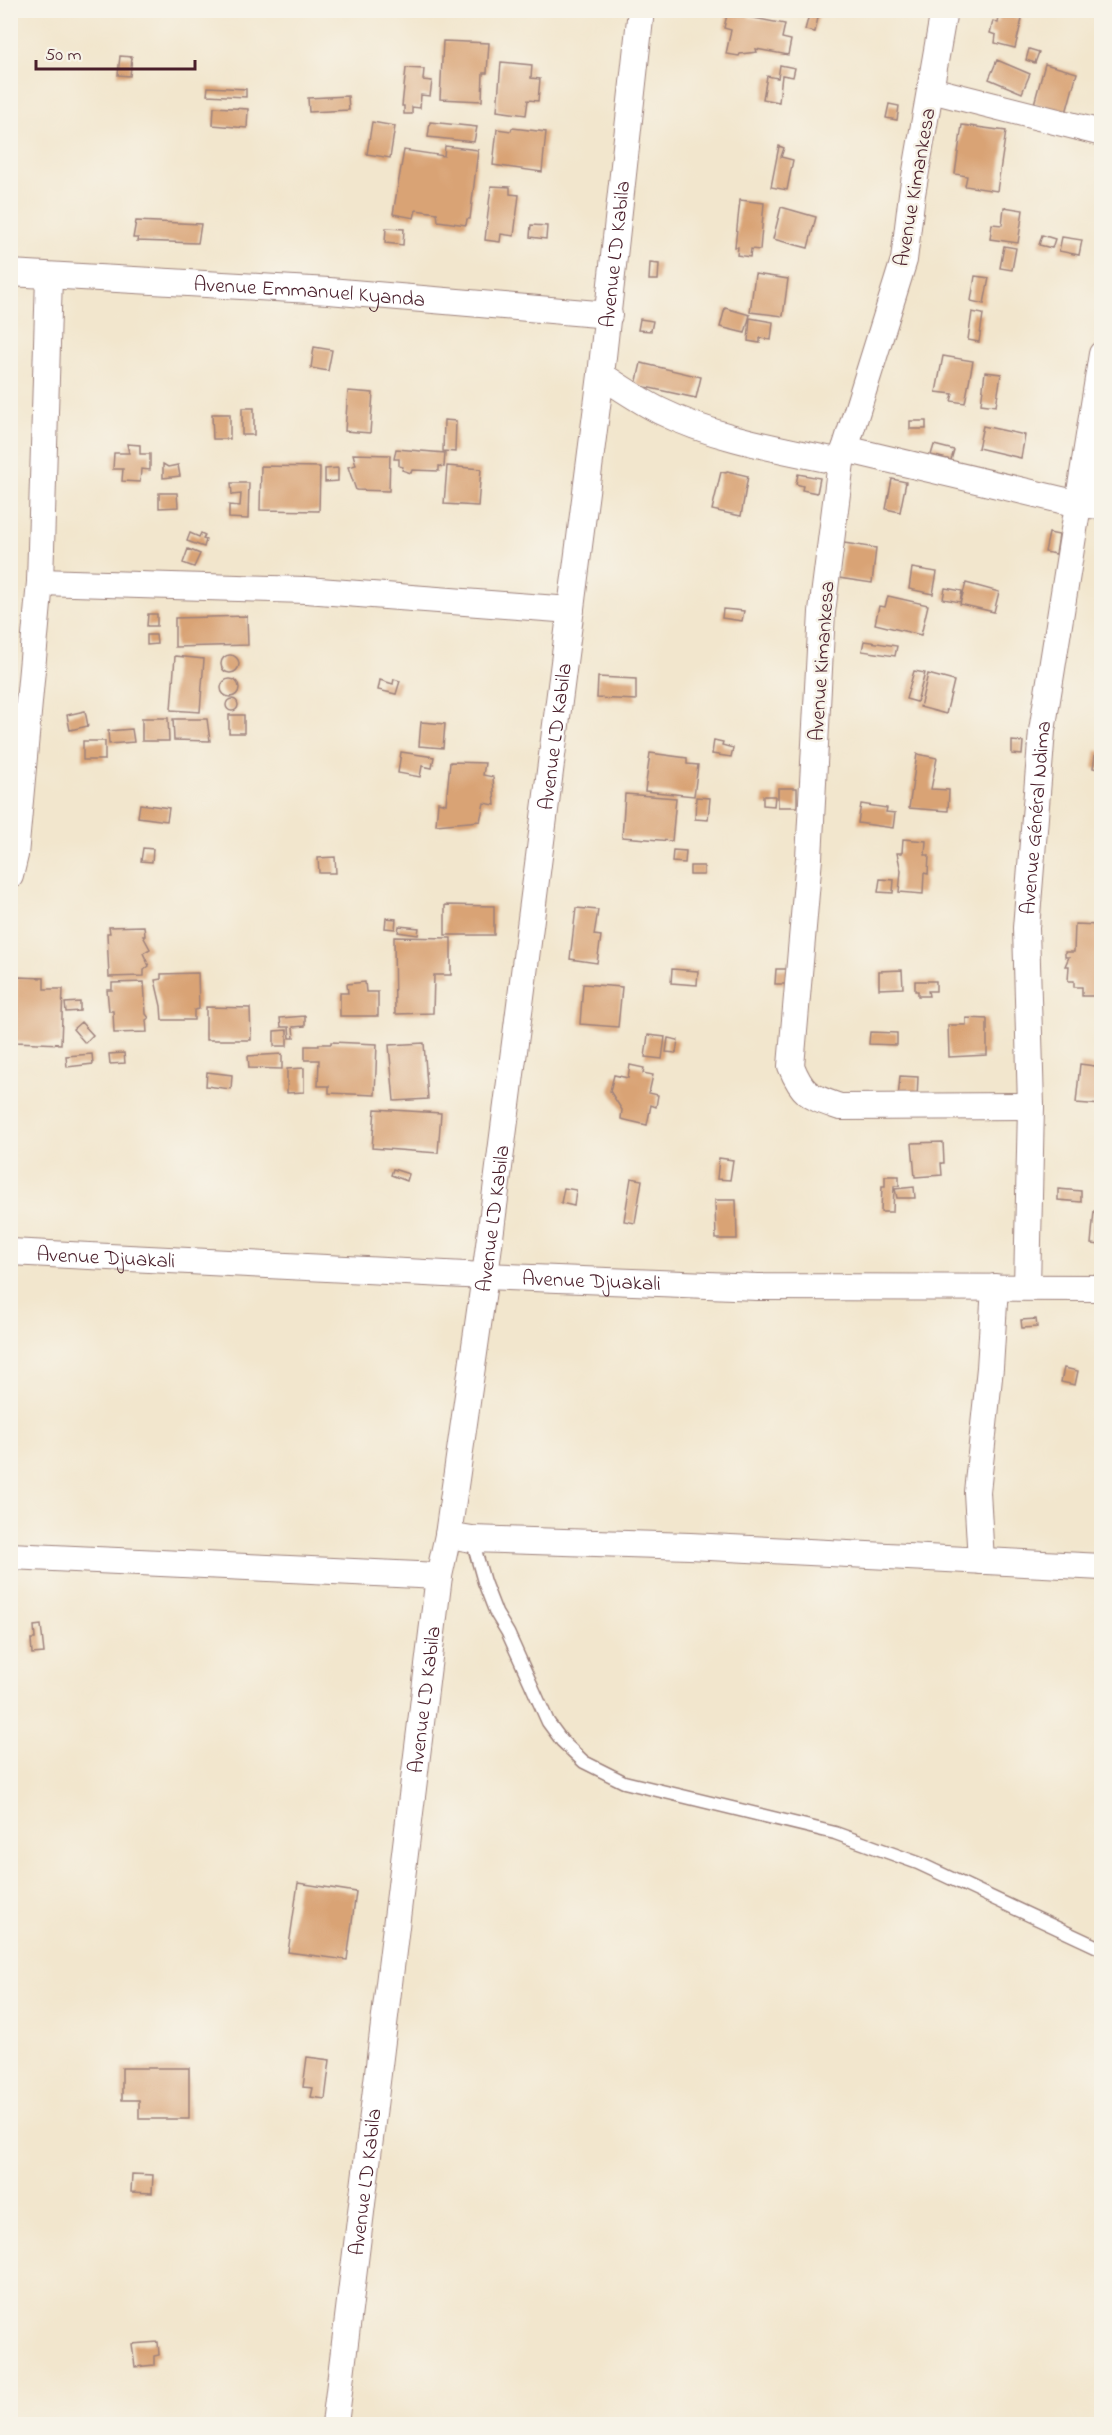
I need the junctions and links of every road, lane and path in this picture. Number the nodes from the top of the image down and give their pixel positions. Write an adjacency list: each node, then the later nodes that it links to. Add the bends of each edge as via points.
1 (641, 10): 7 (street, Avenue LD Kabila)
2 (944, 10): 3 (street, Avenue Kimankesa)
3 (931, 90): 4 (street); 10 (street, Avenue Kimankesa, via 904,260)
4 (1101, 133)
5 (10, 273): 6 (street, Avenue Emmanuel Kyanda)
6 (50, 276): 7 (street, Avenue Emmanuel Kyanda, via 329,291); 12 (street)
7 (609, 315): 9 (street, Avenue LD Kabila)
8 (1101, 354): 11 (street, Avenue Général Ndima)
9 (601, 375): 10 (street, via 658,410 722,435 768,447); 13 (street, Avenue LD Kabila)
10 (843, 456): 11 (street); 15 (street, Avenue Kimankesa, via 822,612 809,858 791,1066 798,1084 811,1097 840,1107)
11 (1090, 505): 15 (street, Avenue Général Ndima, via 1042,731 1026,928)
12 (40, 582): 13 (street, via 306,590); 14 (street)
13 (571, 610): 17 (street, Avenue LD Kabila)
14 (10, 876)
15 (1031, 1106): 19 (street, Avenue Général Ndima)
16 (10, 1252): 17 (street, Avenue Djuakali)
17 (485, 1276): 18 (street, Avenue Djuakali, via 758,1287); 21 (street, Avenue LD Kabila)
18 (995, 1287): 19 (street, Avenue Djuakali); 23 (street, via 977,1492)
19 (1028, 1287): 20 (street, Avenue Djuakali)
20 (1101, 1288)
21 (460, 1537): 23 (street); 25 (street, Avenue LD Kabila); 26 (lane, via 548,1722 584,1762 624,1782 856,1840 918,1863)
22 (10, 1556): 25 (street)
23 (981, 1561): 24 (street)
24 (1101, 1567)
25 (438, 1576): 27 (street, Avenue LD Kabila)
26 (1101, 1949)
27 (335, 2424)

